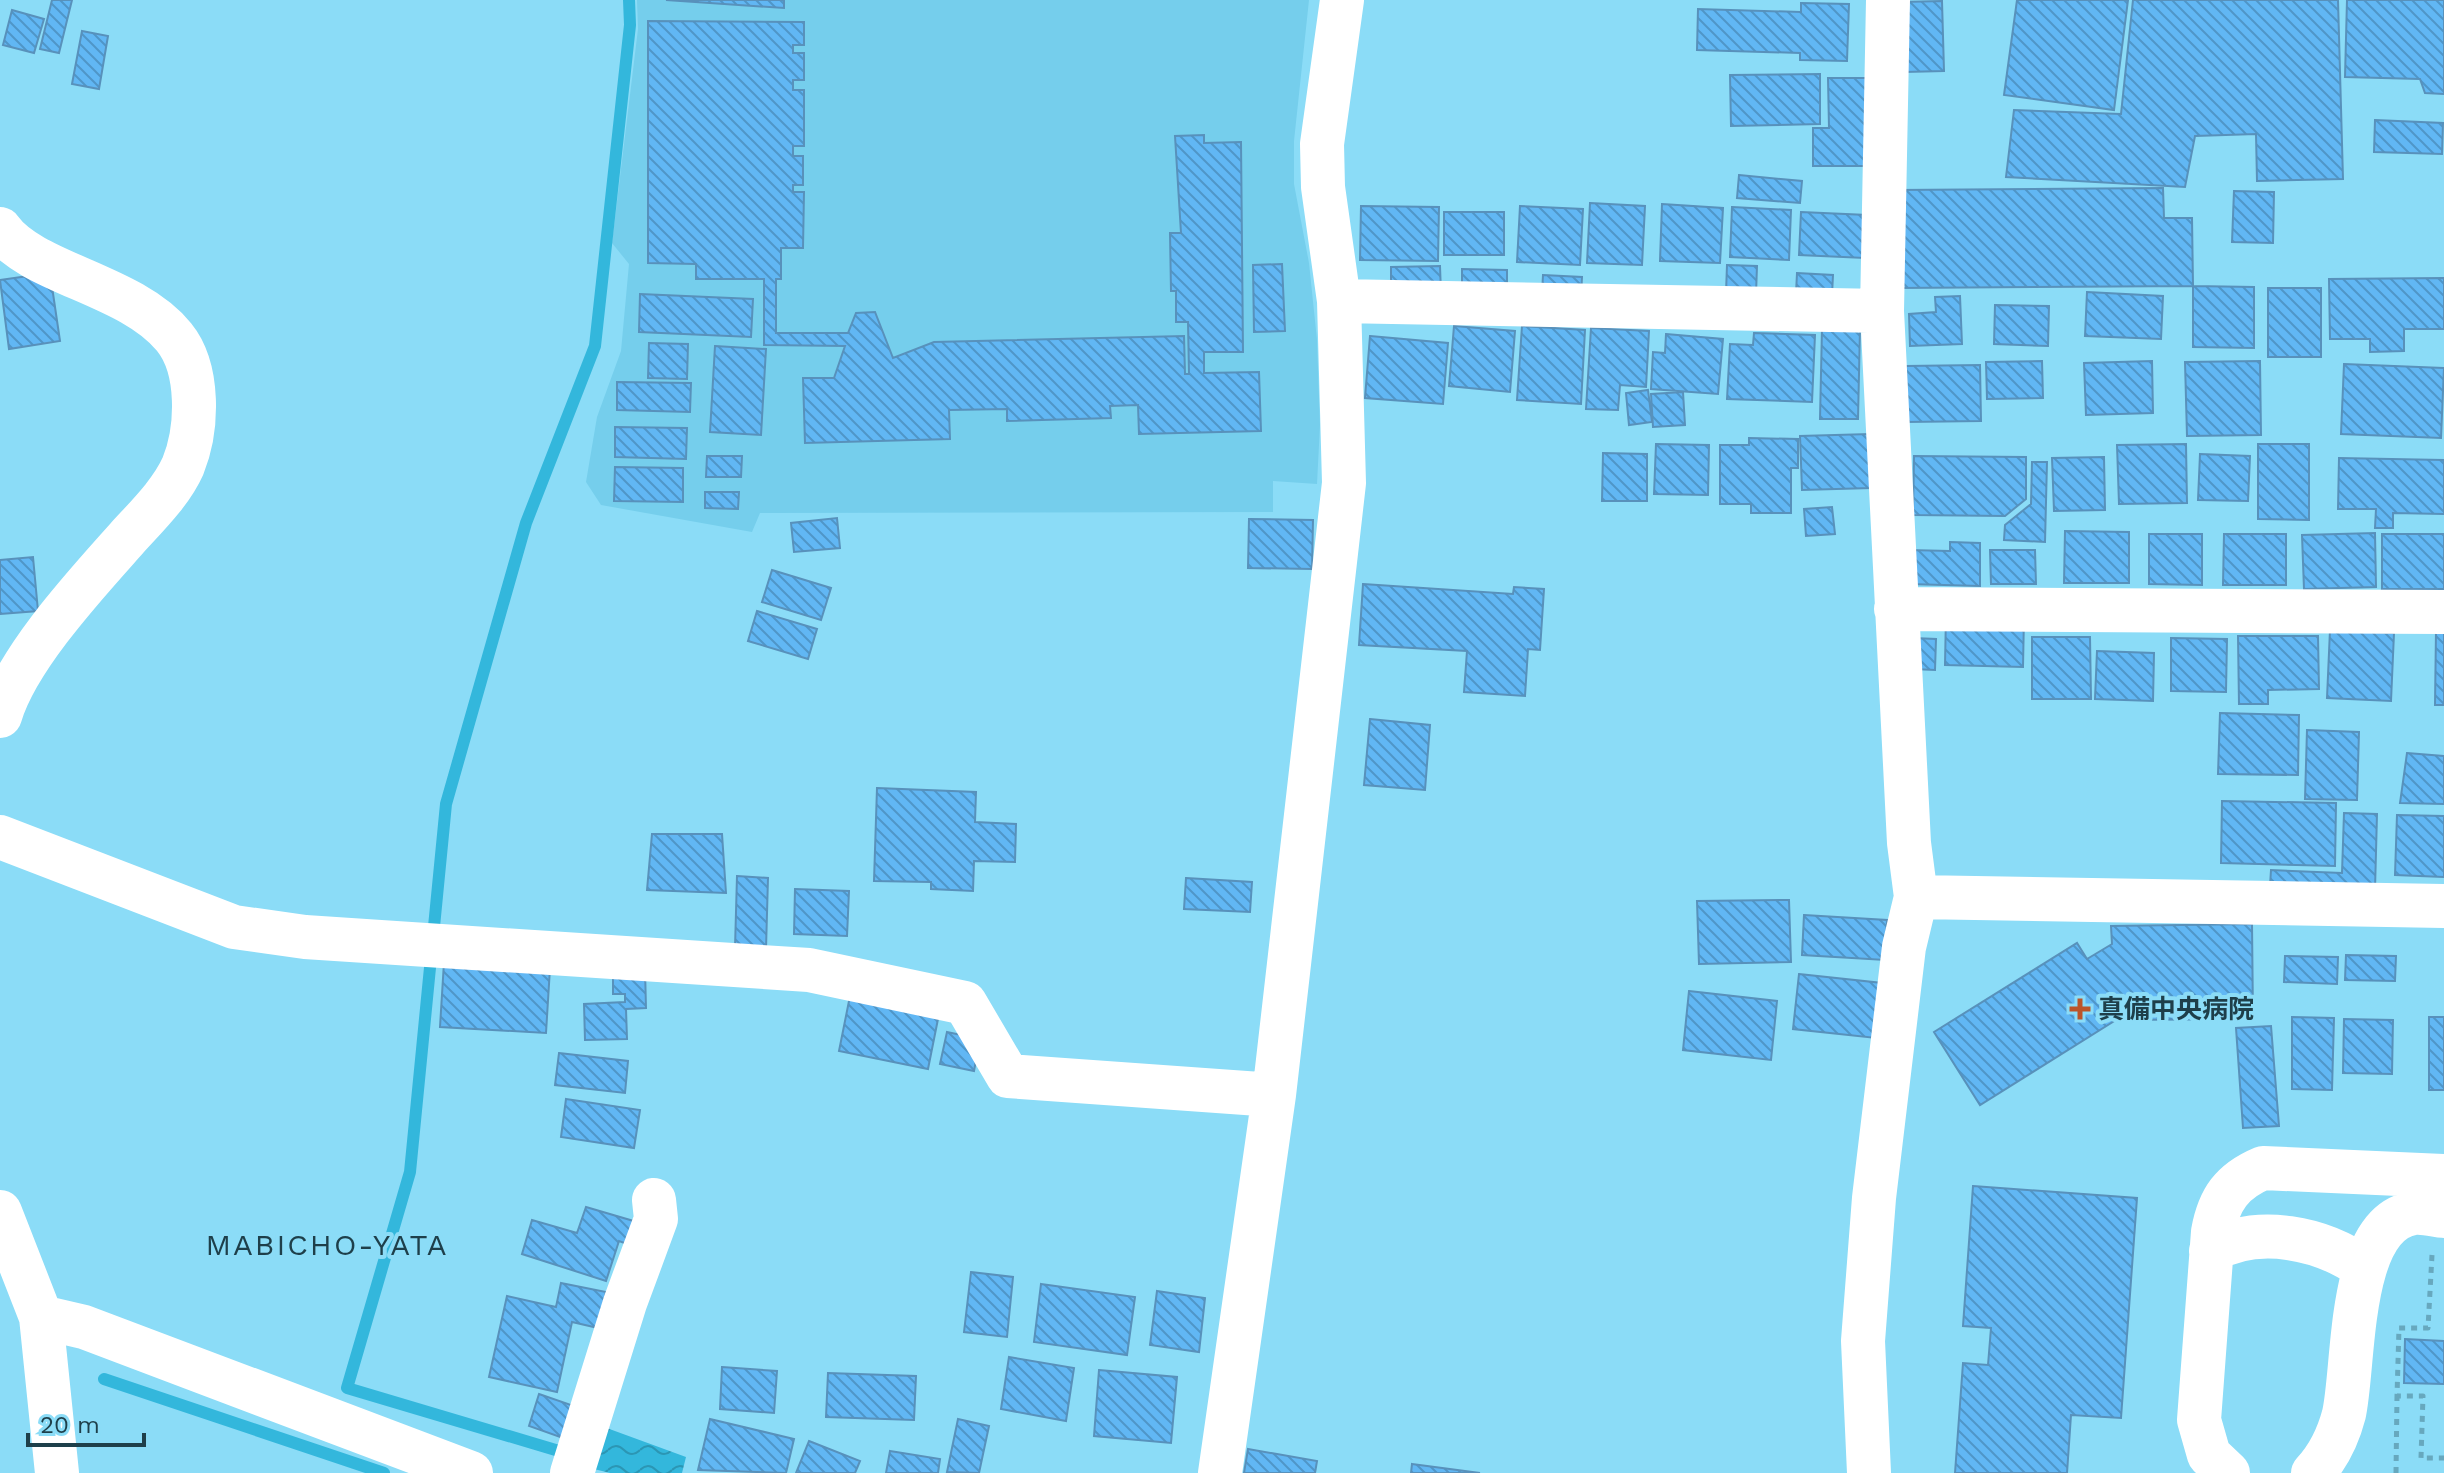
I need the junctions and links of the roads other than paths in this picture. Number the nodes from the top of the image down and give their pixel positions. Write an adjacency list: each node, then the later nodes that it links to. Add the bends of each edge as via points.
1 (1342, 0): 4 (street, via 1322,144)
2 (1888, 0): 5 (street)
3 (0, 229): 8 (street, via 38,257 150,311 177,339 192,380 193,422 182,466 155,507 68,605)
4 (1339, 301): 5 (street); 12 (street, via 1344,483)
5 (1882, 311): 6 (street)
6 (1896, 609): 7 (street); 10 (street)
7 (2444, 612)
8 (0, 716)
9 (0, 837): 12 (street, via 234,927 305,937 809,970 965,1003 1008,1076)
10 (1916, 897): 11 (street); 24 (street, via 1904,947 1874,1198 1863,1341)
11 (2444, 906)
12 (1274, 1095): 23 (street)
13 (2444, 1176): 17 (street, via 2263,1168 2229,1188 2217,1210)
14 (654, 1200): 20 (street, via 656,1219)
15 (0, 1212): 19 (street)
16 (2438, 1231): 18 (street, via 2413,1213 2392,1222 2378,1235)
17 (2211, 1251): 18 (street, via 2244,1237 2313,1242 2330,1246); 25 (street, via 2199,1420 2209,1455)
18 (2364, 1268): 26 (street, via 2344,1413 2337,1437)
19 (41, 1317): 21 (street); 22 (street, via 84,1327)
20 (575, 1462)
21 (57, 1473)
22 (471, 1473)
23 (1220, 1473)
24 (1869, 1473)
25 (2228, 1473)
26 (2313, 1473)

